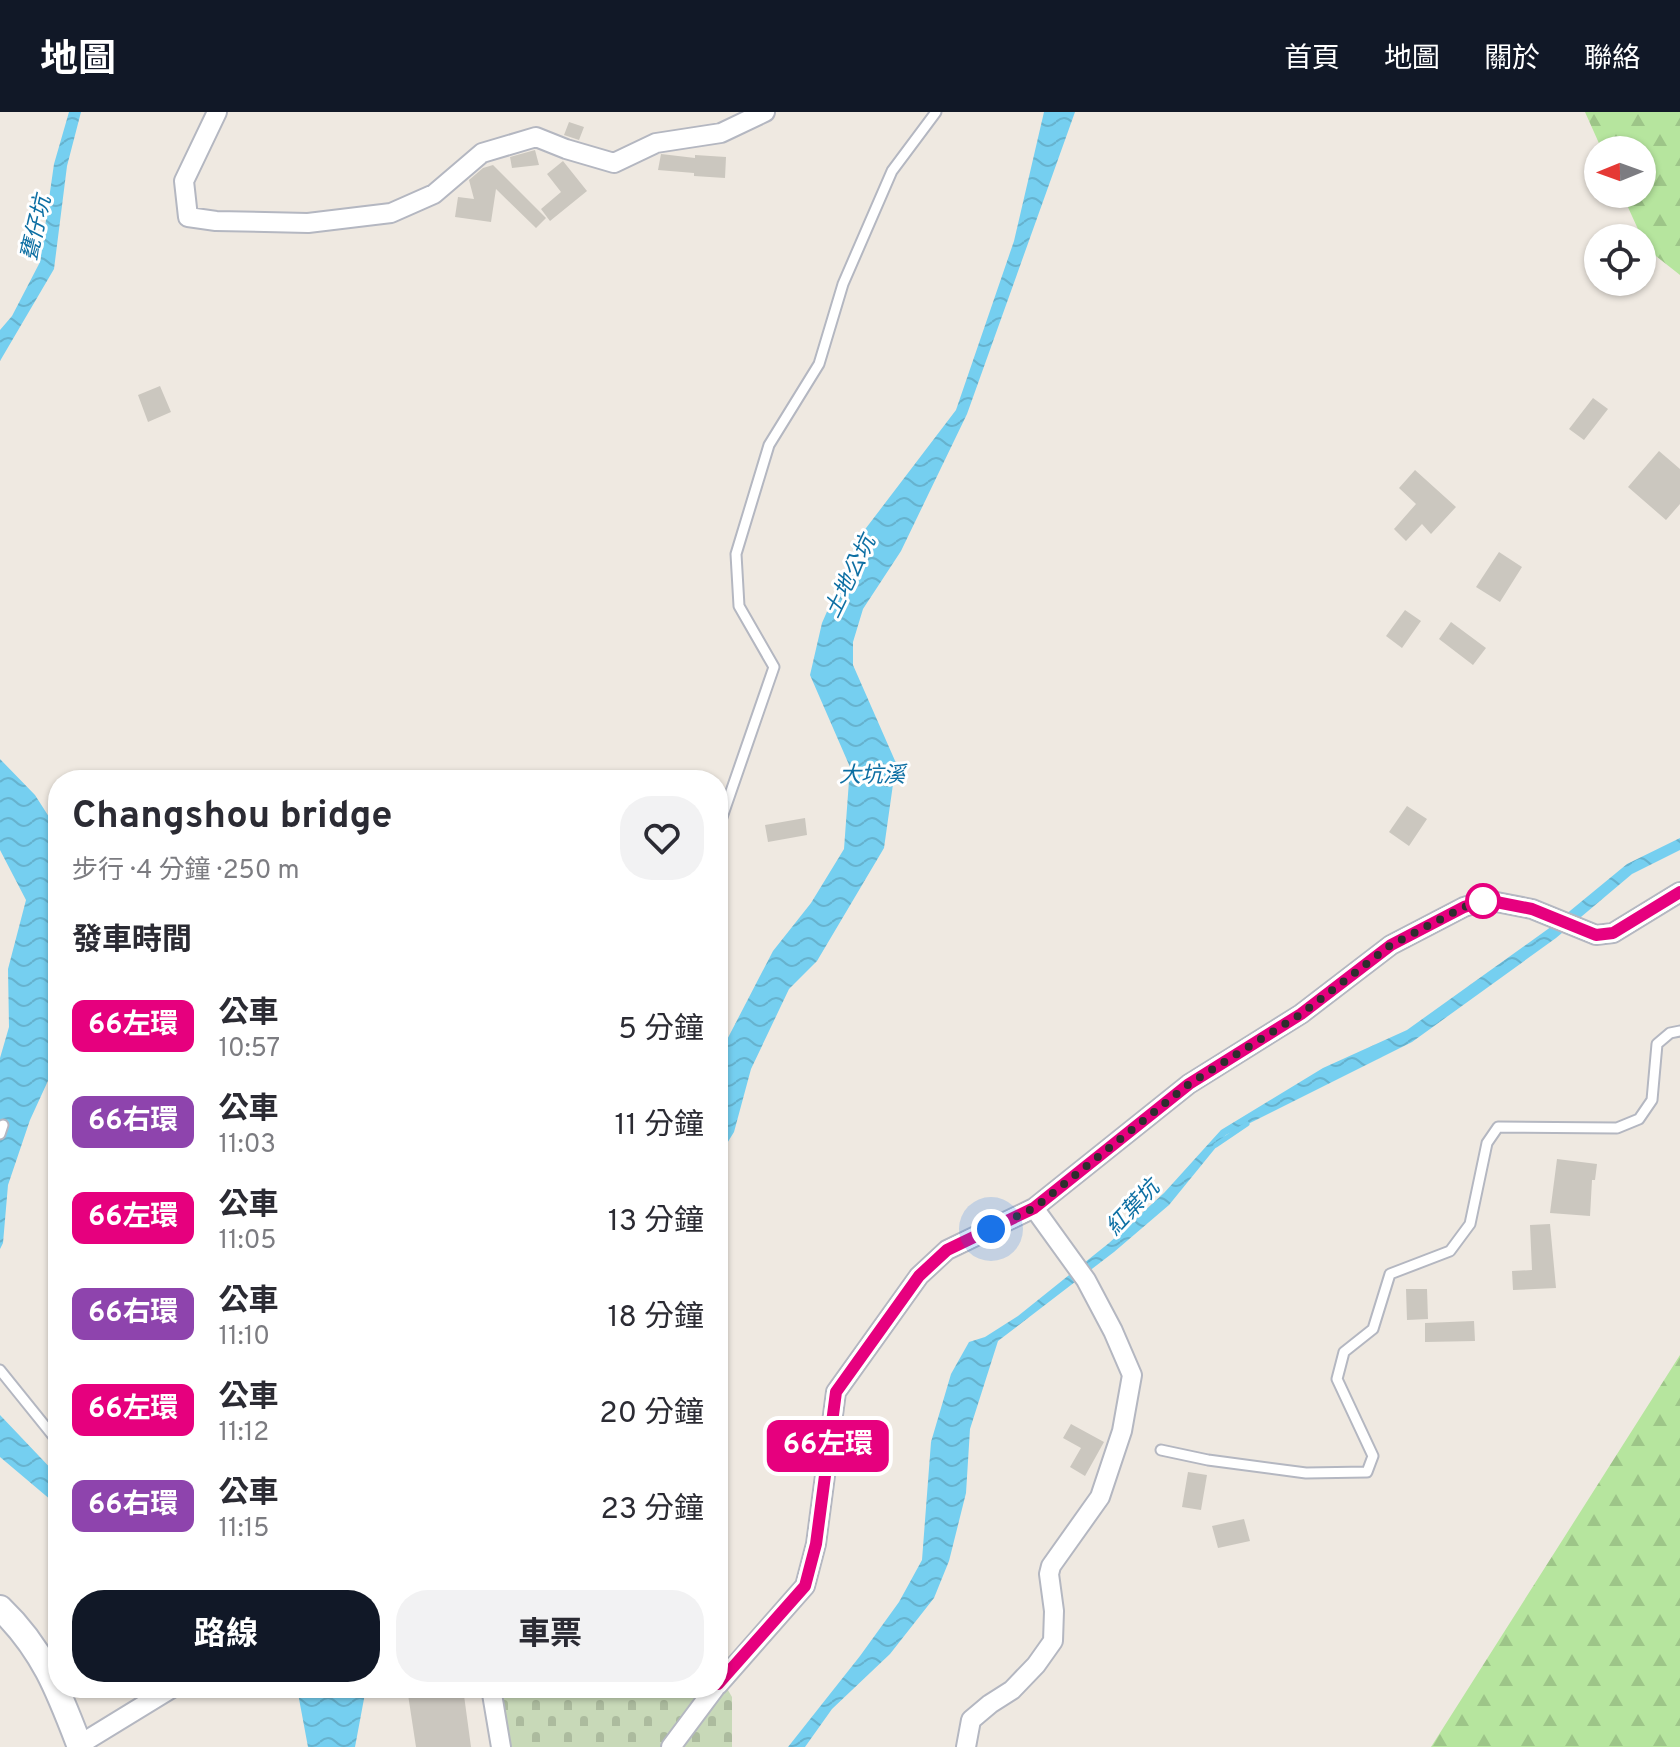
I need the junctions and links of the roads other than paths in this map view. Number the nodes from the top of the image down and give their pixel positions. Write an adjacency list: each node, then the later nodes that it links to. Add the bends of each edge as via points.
1 (217, 112): 2 (street, via 184,181 188,217 308,223 391,213 434,194 482,153 536,137 614,163 656,143 721,133)
2 (765, 112)
3 (936, 112): 4 (lane, via 892,171 843,284 819,364 769,445 736,554 739,606 774,667)
4 (728, 800)
5 (1680, 892): 7 (street, via 1613,933 1596,935 1532,909 1486,900 1464,907 1391,945 1301,1014 1189,1084)
6 (1680, 1031): 10 (lane, via 1657,1044 1652,1100 1639,1119 1617,1128 1498,1127 1487,1143 1470,1224 1450,1251 1390,1274 1373,1329 1344,1352 1337,1379 1373,1456 1367,1472 1306,1473)
7 (1034, 1208): 13 (street, via 947,1250 919,1276 836,1392 816,1544 805,1586); 21 (street, via 1086,1280 1132,1375 1122,1431 1100,1497 1051,1566 1053,1641 1012,1690 971,1720)
8 (0, 1370): 9 (lane)
9 (48, 1430)
10 (1161, 1450)
11 (0, 1608): 12 (main road, via 24,1631)
12 (48, 1672)
13 (728, 1674)
14 (61, 1698): 18 (main road)
15 (156, 1698): 18 (street)
16 (493, 1698): 19 (street)
17 (708, 1698): 20 (street)
18 (79, 1746)
19 (501, 1747)
20 (671, 1747)
21 (966, 1747)

